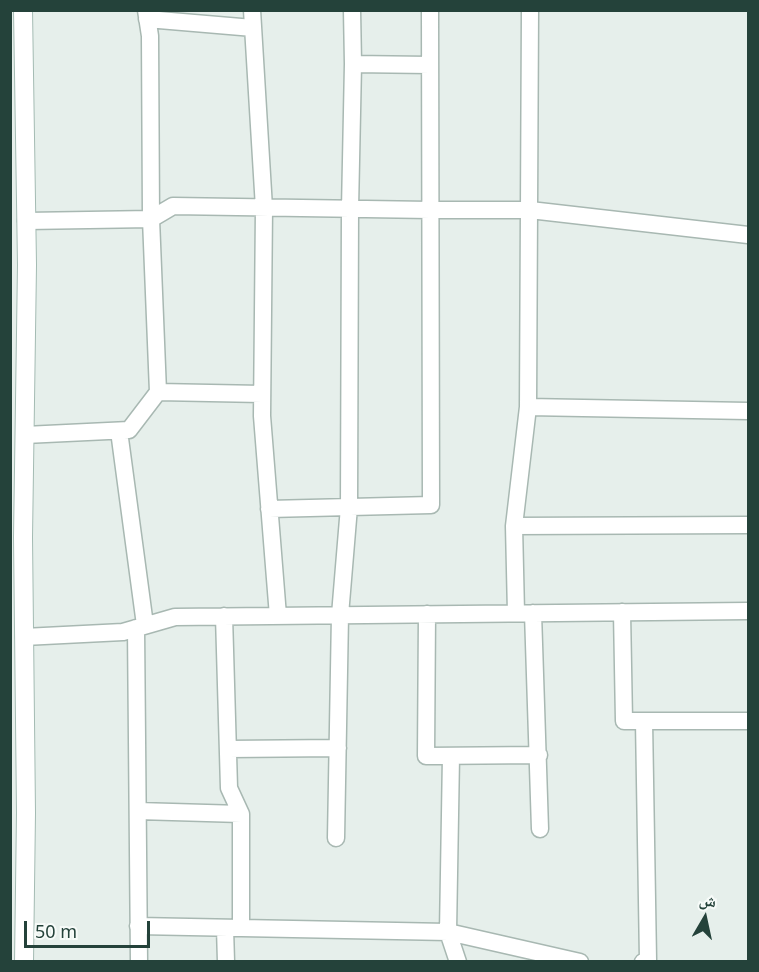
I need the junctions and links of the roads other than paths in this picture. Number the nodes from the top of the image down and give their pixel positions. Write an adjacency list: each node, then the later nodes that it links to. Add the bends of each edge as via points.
1 (23, 10): 15 (street)
2 (252, 10): 7 (street)
3 (352, 10): 8 (street)
4 (430, 10): 9 (street)
5 (530, 10): 13 (street)
6 (146, 15): 7 (street); 14 (street, via 150,36)
7 (252, 28): 10 (street)
8 (353, 64): 9 (street); 11 (street)
9 (430, 65): 12 (street)
10 (264, 208): 11 (street); 14 (street, via 173,206); 18 (street)
11 (350, 209): 12 (street); 23 (street)
12 (430, 210): 13 (street); 23 (street, via 431,505)
13 (530, 210): 16 (street); 19 (street)
14 (151, 219): 15 (street); 17 (street)
15 (26, 221): 22 (street)
16 (748, 235)
17 (158, 392): 18 (street); 21 (street, via 129,430)
18 (262, 394): 24 (street)
19 (528, 407): 20 (street); 26 (street)
20 (748, 411)
21 (119, 431): 22 (street); 35 (street)
22 (24, 435): 36 (street)
23 (349, 507): 24 (street); 32 (street)
24 (269, 509): 34 (street)
25 (748, 525): 26 (street)
26 (514, 526): 29 (street)
27 (748, 611): 28 (street)
28 (622, 612): 30 (street); 37 (street, via 624,721)
29 (516, 613): 30 (street); 31 (street)
30 (533, 613): 41 (street)
31 (427, 614): 32 (street); 42 (street, via 426,756)
32 (340, 615): 34 (street); 39 (street)
33 (224, 616): 34 (street); 35 (street, via 175,617); 40 (street)
34 (278, 616)
35 (141, 627): 36 (street, via 123,632); 43 (street)
36 (24, 637): 50 (street)
37 (644, 721): 38 (street); 55 (street, via 648,960)
38 (748, 722)
39 (338, 748): 40 (street); 46 (street)
40 (228, 749): 44 (street, via 229,788)
41 (539, 755): 42 (street); 45 (street)
42 (451, 756): 49 (street)
43 (138, 811): 44 (street); 47 (street)
44 (241, 814): 48 (street)
45 (540, 829)
46 (336, 838)
47 (138, 926): 48 (street); 51 (street)
48 (233, 928): 49 (street); 52 (street)
49 (448, 932): 53 (street); 54 (street)
50 (24, 962)
51 (138, 962)
52 (226, 962)
53 (458, 962)
54 (580, 962)
55 (643, 962)

